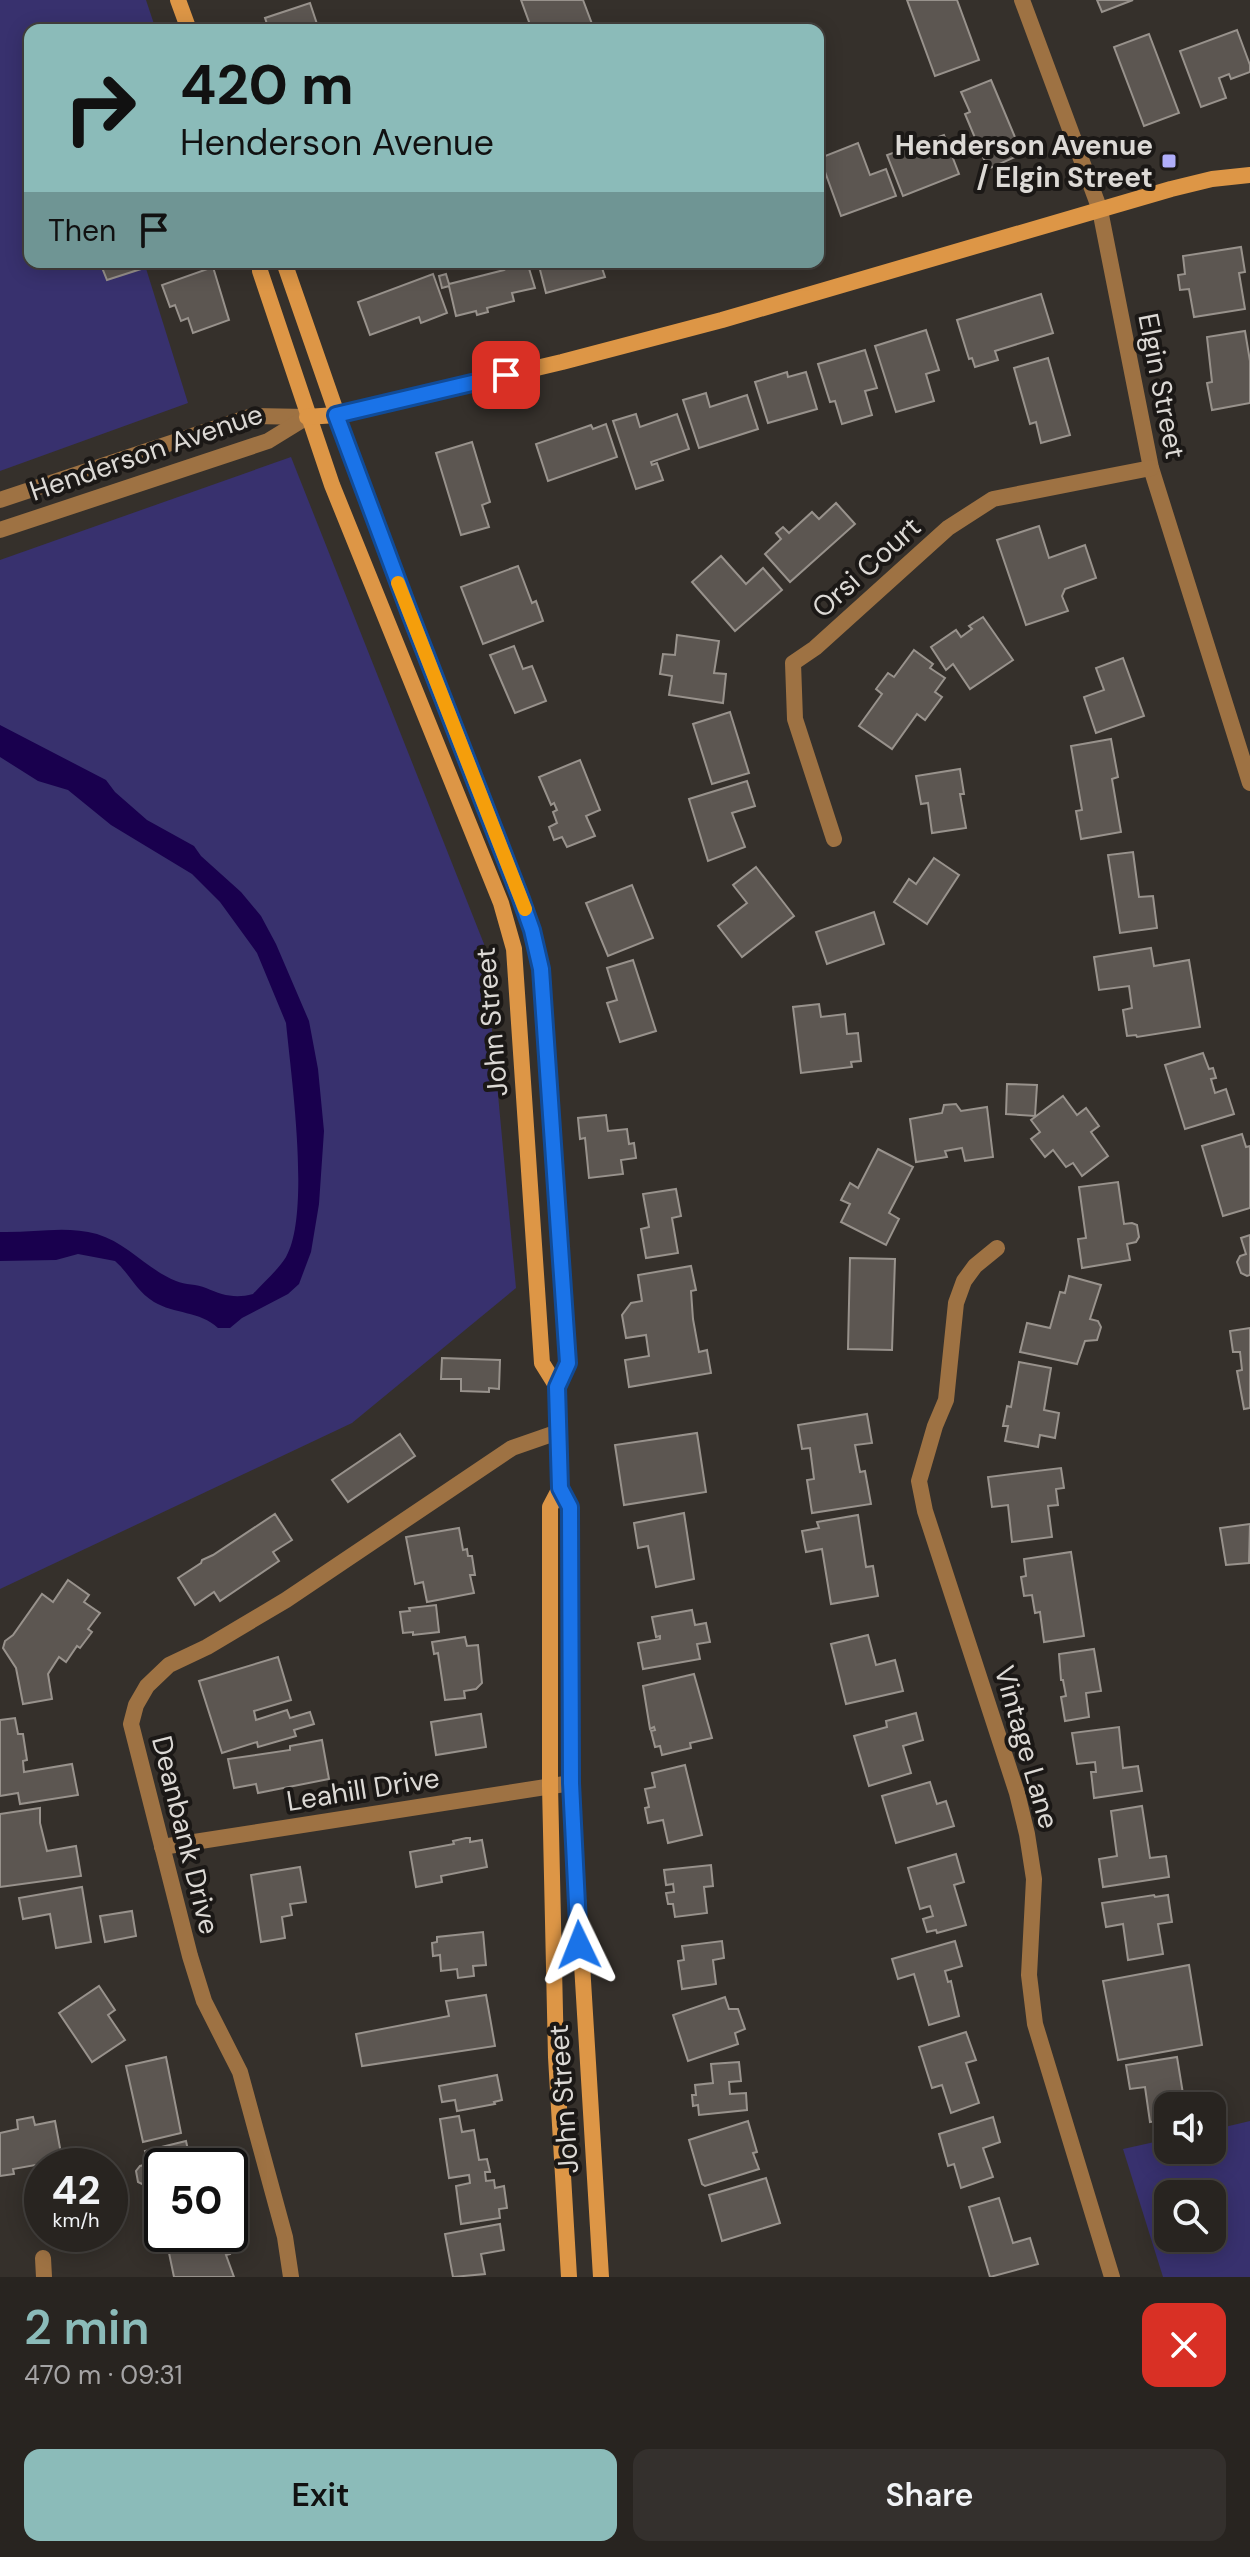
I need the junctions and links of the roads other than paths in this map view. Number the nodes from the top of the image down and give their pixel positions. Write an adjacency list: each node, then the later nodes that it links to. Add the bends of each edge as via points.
1 (178, 0): 3 (main road)
2 (1022, 0): 5 (street, Elgin Street)
3 (187, 24)
4 (1250, 175): 5 (main road, Henderson Avenue, via 1212,179)
5 (1100, 210): 8 (main road, Henderson Avenue, via 722,320); 10 (street, Elgin Street)
6 (260, 268): 9 (main road, John Street)
7 (286, 268): 8 (main road, John Street)
8 (336, 415): 9 (main road, Henderson Avenue); 16 (main road, John Street, via 532,930 542,983 568,1363)
9 (307, 417): 11 (street, Henderson Avenue, via 252,416); 12 (street, Henderson Avenue, via 268,441); 16 (main road, John Street, via 501,903 514,949 542,1363)
10 (1151, 468): 13 (street, Elgin Street); 14 (street, Orsi Court, via 993,499 948,528 793,663 795,719)
11 (0, 500)
12 (0, 530)
13 (1250, 783)
14 (834, 839)
15 (997, 1248): 27 (street, Vintage Lane, via 975,1266 956,1303 946,1400 919,1481 1027,1834 1034,1879 1029,1975 1035,2024)
16 (557, 1387): 17 (main road, John Street)
17 (558, 1432): 18 (main road, John Street); 21 (street, Deanbank Drive, via 512,1448 286,1600 169,1665 147,1686 131,1724)
18 (560, 1488): 19 (main road, John Street, via 570,1507); 20 (main road, John Street, via 550,1507)
19 (571, 1783): 20 (street, Leahill Drive); 26 (main road, John Street)
20 (550, 1786): 21 (street, Leahill Drive); 25 (main road, John Street, via 556,2057)
21 (162, 1847): 24 (street, Deanbank Drive, via 204,2001 240,2072)
22 (43, 2258): 23 (street)
23 (44, 2277)
24 (291, 2277)
25 (569, 2277)
26 (601, 2277)
27 (1112, 2277)

